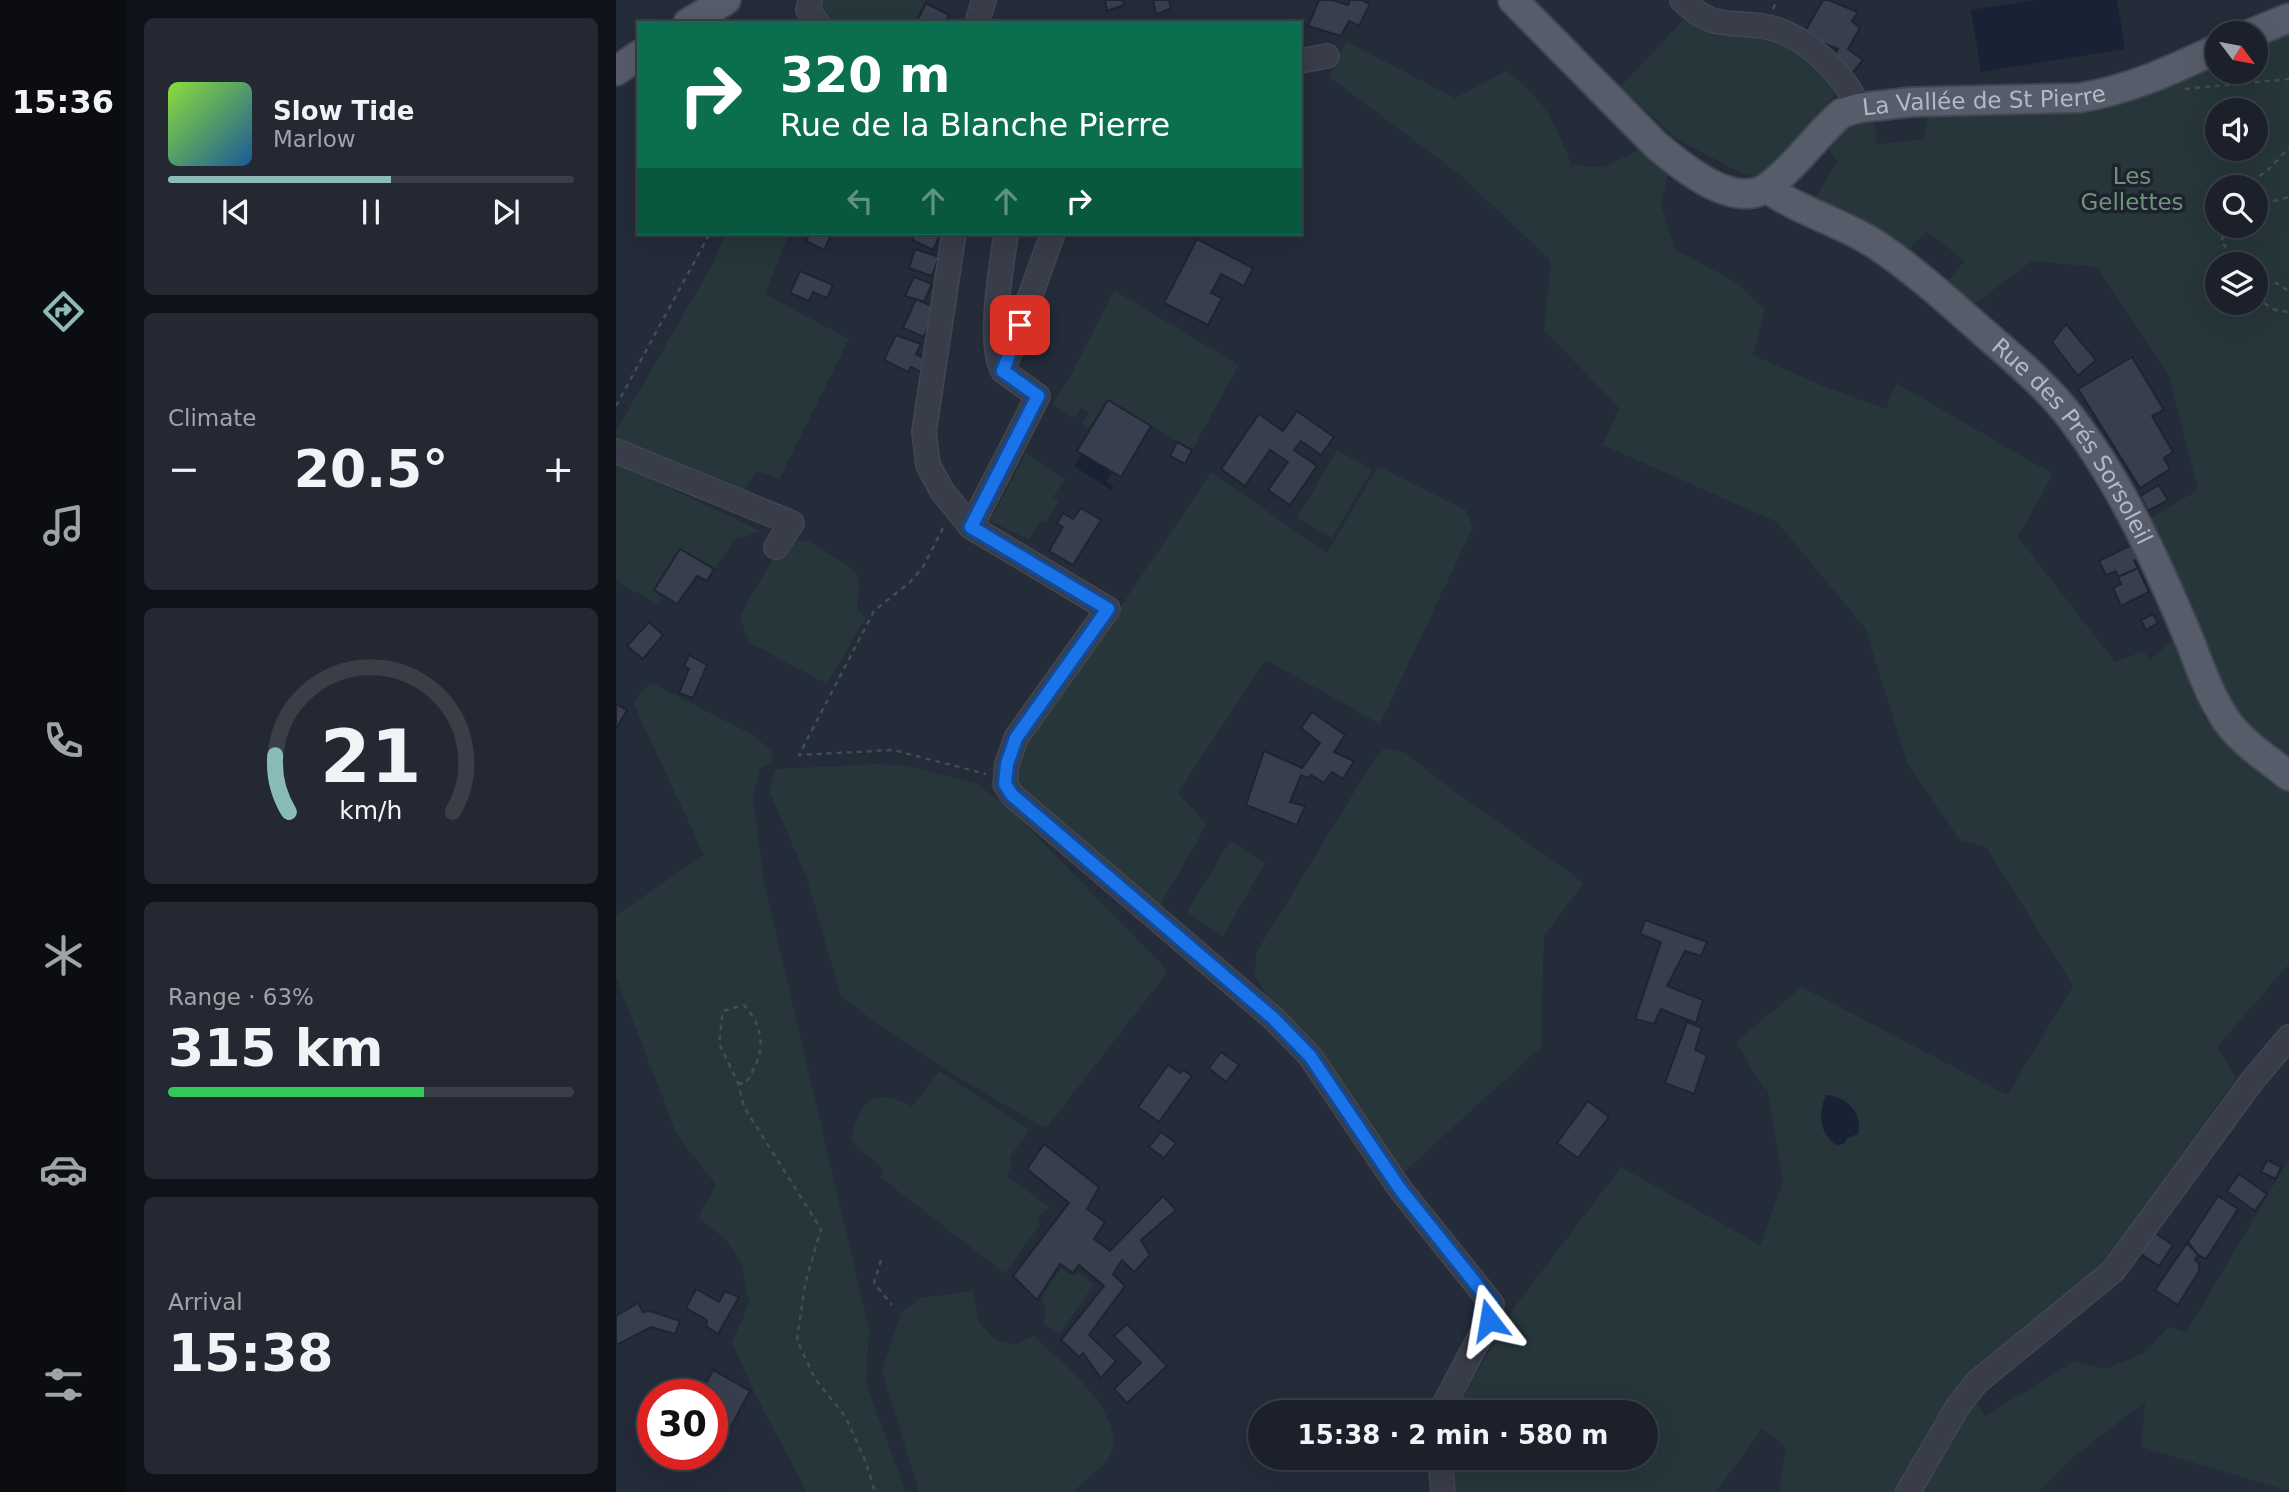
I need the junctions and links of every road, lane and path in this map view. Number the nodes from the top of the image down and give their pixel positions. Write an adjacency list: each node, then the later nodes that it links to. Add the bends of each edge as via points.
1 (726, 0): 7 (main road)
2 (810, 0): 8 (street, via 808,10)
3 (984, 0): 9 (street)
4 (1513, 0): 21 (main road, via 1671,158 1733,194)
5 (1682, 0): 18 (street, via 1711,20 1764,26 1795,37 1852,92)
6 (2289, 18): 10 (main road)
7 (691, 21)
8 (816, 21)
9 (978, 21)
10 (2268, 27)
11 (2205, 54): 18 (main road, La Vallée de St Pierre, via 2145,82 2092,96)
12 (637, 56): 15 (main road)
13 (1327, 56): 14 (street)
14 (1302, 61)
15 (616, 71)
16 (2289, 79): 17 (path)
17 (2184, 89)
18 (1859, 108): 21 (main road, La Vallée de St Pierre, via 1842,113)
19 (2289, 148): 20 (path)
20 (2261, 175)
21 (1767, 188): 41 (main road, Rue des Prés Sorsoleil, via 1875,244 2024,368 2072,418 2121,493 2211,696 2244,740)
22 (2289, 197): 23 (path)
23 (2268, 203)
24 (709, 235): 35 (path)
25 (954, 235): 37 (street, via 924,432 928,465)
26 (1006, 235): 34 (street, via 997,311 997,359)
27 (1052, 235): 34 (street)
28 (2222, 238): 29 (path)
29 (2228, 251)
30 (2268, 280): 31 (path)
31 (2289, 291)
32 (2268, 306): 33 (path)
33 (2289, 312)
34 (1003, 371): 37 (street, via 1038,396)
35 (616, 405)
36 (616, 451): 39 (street, via 792,523)
37 (971, 527): 46 (street, via 1108,609 1016,738 1005,784 1012,795 1264,1010 1310,1056 1400,1189 1492,1304 1489,1320)
38 (943, 528): 40 (path, via 923,567 874,611 799,755 893,750 986,774)
39 (776, 547)
40 (994, 771)
41 (2289, 776)
42 (2289, 1037): 50 (street, via 2113,1271 1977,1382)
43 (738, 1083): 43 (path, via 719,1043 723,1011 744,1005 757,1019 761,1041 755,1068 745,1084); 48 (path, via 744,1107 821,1229 805,1284 797,1340 814,1379 845,1416)
44 (881, 1260): 45 (path, via 874,1283)
45 (892, 1305)
46 (1446, 1400)
47 (1441, 1470): 49 (street)
48 (875, 1492)
49 (1443, 1492)
50 (1908, 1492)

